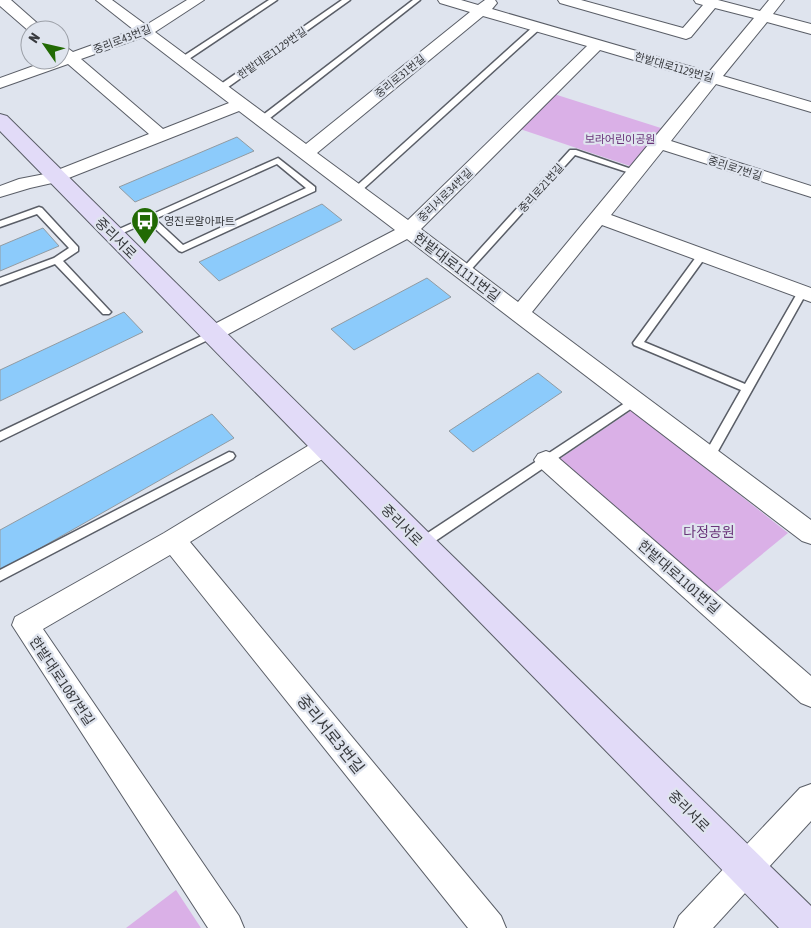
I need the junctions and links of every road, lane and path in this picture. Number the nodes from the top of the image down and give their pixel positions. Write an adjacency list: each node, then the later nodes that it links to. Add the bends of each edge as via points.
1 (2, 0): 14 (street)
2 (103, 0): 17 (street, 한밭대로1111번길)
3 (274, 0): 21 (lane)
4 (347, 0): 25 (lane, 한밭대로1129번길)
5 (417, 0): 29 (lane)
6 (445, 0): 12 (street, 한밭대로1129번길)
7 (493, 0): 12 (street, 중리로31번길)
8 (565, 0): 10 (street, via 686,34)
9 (777, 0): 13 (street)
10 (707, 1): 13 (street)
11 (188, 2): 17 (street, 중리로43번길)
12 (480, 10): 15 (street, 한밭대로1129번길); 32 (street, 중리로31번길)
13 (764, 16): 16 (street); 23 (street)
14 (26, 20)
15 (538, 27): 18 (street, 한밭대로1129번길); 35 (lane)
16 (811, 29)
17 (146, 32): 19 (street, 중리로43번길); 21 (street, 한밭대로1111번길)
18 (598, 45): 23 (street, 한밭대로1129번길); 41 (street, 중리서로34번길)
19 (70, 53)
20 (70, 58): 30 (street, 중리로43번길)
21 (182, 60): 25 (street, 한밭대로1111번길)
22 (29, 70): 24 (street, 중리로43번길)
23 (713, 78): 27 (street, 한밭대로1129번길); 31 (street)
24 (0, 83)
25 (221, 88): 26 (street, 한밭대로1111번길)
26 (241, 104): 29 (street, 한밭대로1111번길); 30 (street)
27 (811, 107)
28 (0, 120): 34 (main road, 중리서로)
29 (262, 120): 32 (street, 한밭대로1111번길)
30 (160, 135): 34 (street)
31 (660, 143): 33 (street); 37 (street, 중리로7번길)
32 (306, 153): 35 (street, 한밭대로1111번길)
33 (636, 172): 38 (street); 45 (lane, 중리로21번길, via 573,152)
34 (55, 177): 36 (street); 42 (main road, 중리서로)
35 (356, 190): 41 (street, 한밭대로1111번길)
36 (0, 192)
37 (811, 192)
38 (598, 217): 43 (street); 49 (street)
39 (149, 218): 39 (lane, via 278,161 312,189 182,249); 42 (lane)
40 (0, 224): 44 (lane, via 38,210 75,249)
41 (409, 230): 45 (street, 한밭대로1111번길); 50 (street, 중리서로34번길)
42 (113, 234): 50 (main road, 중리서로)
43 (702, 255): 47 (street); 51 (lane, via 638,343)
44 (58, 260): 46 (lane); 48 (lane)
45 (464, 272): 49 (street, 한밭대로1111번길)
46 (0, 282)
47 (807, 294): 51 (lane)
48 (106, 312)
49 (519, 314): 52 (street, 한밭대로1111번길)
50 (212, 334): 53 (lane); 54 (main road, 중리서로)
51 (748, 388): 56 (lane)
52 (634, 401): 56 (street, 한밭대로1111번길); 57 (lane)
53 (0, 437)
54 (324, 447): 59 (street, 한밭대로1087번길); 60 (main road, 중리서로)
55 (229, 456): 61 (lane)
56 (709, 457): 58 (street, 한밭대로1111번길)
57 (546, 460): 60 (lane); 62 (street, 한밭대로1101번길)
58 (811, 534)
59 (173, 540): 65 (street, 한밭대로1087번길, via 25,625); 66 (street, 중리서로3번길)
60 (422, 544): 64 (main road, 중리서로)
61 (0, 576)
62 (811, 694)
63 (811, 798): 64 (street)
64 (747, 869): 67 (street); 68 (main road, 중리서로)
65 (226, 928)
66 (489, 928)
67 (691, 928)
68 (806, 928)

